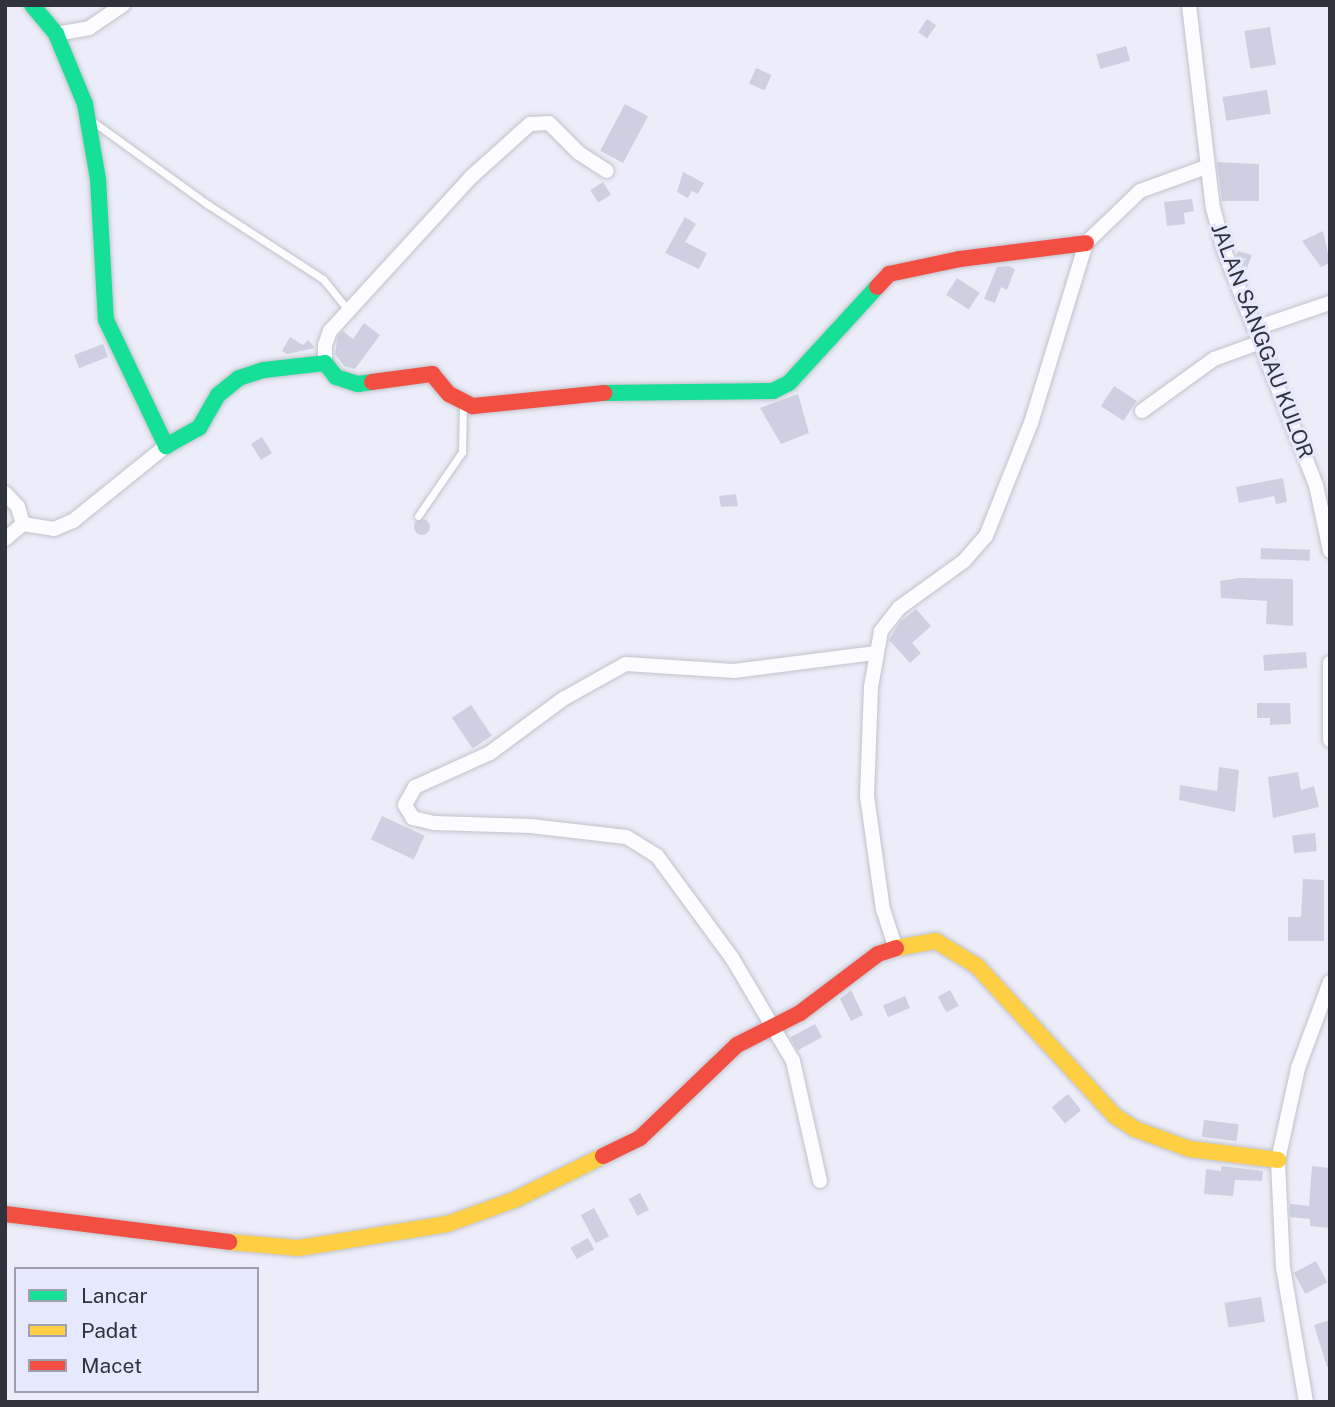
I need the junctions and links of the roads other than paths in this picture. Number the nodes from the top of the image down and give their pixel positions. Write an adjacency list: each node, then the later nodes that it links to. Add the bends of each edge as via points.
1 (32, 5): 4 (street)
2 (124, 5): 4 (street, via 89,28)
3 (1189, 5): 6 (street, JALAN SANGGAU KULOR)
4 (56, 34): 5 (street)
5 (89, 119): 10 (lane, via 207,204 323,279); 15 (street, via 98,179 106,320)
6 (1206, 167): 8 (street, via 1140,191); 11 (street, JALAN SANGGAU KULOR, via 1225,253)
7 (607, 171): 10 (street, via 579,153 549,123 530,124 470,177)
8 (1086, 243): 13 (street, via 960,259 889,274 789,383 773,391 567,393); 21 (street, via 1035,411 986,536 964,561 899,608 881,631)
9 (1330, 303): 11 (street)
10 (348, 310): 12 (street, via 327,338)
11 (1258, 335): 14 (street, via 1214,359); 20 (street, JALAN SANGGAU KULOR, via 1316,485)
12 (326, 363): 13 (street, via 329,371 348,383 432,374); 15 (street, via 264,370 239,378 218,395 199,428)
13 (463, 404): 17 (lane, via 462,452)
14 (1142, 411)
15 (166, 446): 18 (street, via 73,522 54,529)
16 (5, 493): 18 (street, via 18,507)
17 (418, 516)
18 (23, 524): 19 (street)
19 (5, 539)
20 (1330, 551)
21 (874, 653): 24 (street, via 867,796 870,840); 26 (street, via 734,671 626,664 563,699 490,753 415,788 405,804 413,818 435,823 579,830 626,837 643,845 694,902)
22 (1330, 663): 23 (street)
23 (1330, 740)
24 (895, 946): 26 (street); 27 (street, via 936,941 958,951 1003,992 1115,1116 1135,1129 1191,1149)
25 (1330, 982): 27 (street, via 1298,1068)
26 (776, 1027): 28 (street, via 801,1084); 29 (street, via 718,1059 662,1122 640,1138 514,1200 447,1224 299,1248 133,1233)
27 (1278, 1160): 30 (street, via 1283,1268)
28 (820, 1181)
29 (5, 1214)
30 (1306, 1402)

